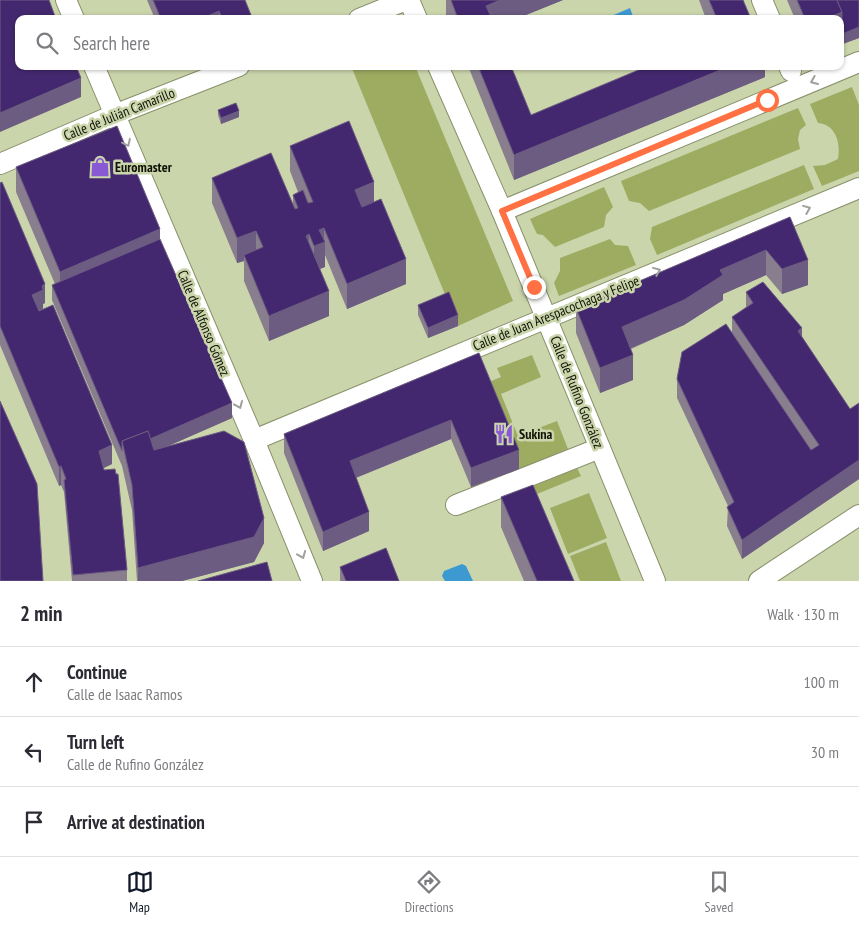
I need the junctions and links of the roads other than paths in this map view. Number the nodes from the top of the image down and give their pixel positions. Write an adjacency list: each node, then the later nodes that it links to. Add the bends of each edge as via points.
1 (66, 0): 4 (street)
2 (408, 0): 5 (street); 6 (street)
3 (762, 0): 7 (street)
4 (72, 15)
5 (370, 15)
6 (415, 15)
7 (768, 15)
8 (859, 62): 9 (street, one-way to 9)
9 (844, 68)
10 (96, 70): 14 (street, Calle de Alfonso Gómez)
11 (229, 70): 14 (street, Calle de Julián Camarillo)
12 (440, 70): 17 (street, Calle de Rufino González)
13 (840, 70): 17 (street, one-way to 17)
14 (114, 115): 15 (street, Calle de Julián Camarillo); 19 (street, Calle de Alfonso Gómez, one-way to 19)
15 (0, 164)
16 (859, 188): 18 (street, Calle de Juan Arespacochaga y Felipe, one-way to 16)
17 (502, 211): 18 (street, Calle de Rufino González)
18 (547, 316): 19 (street, Calle de Juan Arespacochaga y Felipe); 20 (street, Calle de Rufino González)
19 (254, 440): 24 (street, Calle de Alfonso Gómez, one-way to 24)
20 (600, 448): 21 (street); 25 (street, Calle de Rufino González)
21 (456, 505)
22 (859, 515): 23 (street)
23 (761, 580)
24 (312, 581)
25 (655, 581)

